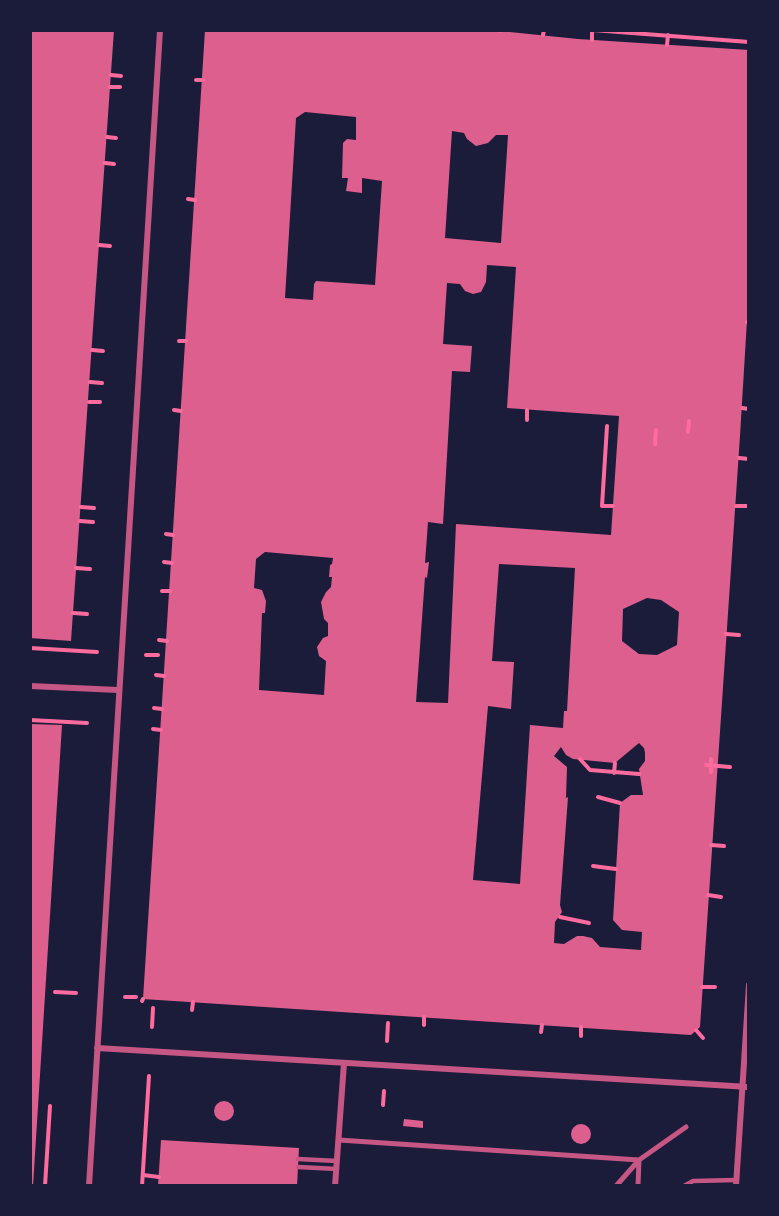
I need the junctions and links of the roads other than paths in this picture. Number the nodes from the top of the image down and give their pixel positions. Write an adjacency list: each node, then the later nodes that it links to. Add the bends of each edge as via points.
1 (160, 30): 3 (street)
2 (30, 686): 3 (street)
3 (118, 690): 5 (street)
4 (749, 985): 7 (street)
5 (97, 1048): 6 (street); 16 (street)
6 (344, 1063): 7 (street); 9 (street)
7 (746, 1087): 15 (street)
8 (686, 1127): 11 (street)
9 (339, 1140): 11 (street); 12 (street)
10 (298, 1159): 12 (lane)
11 (639, 1160): 18 (street); 19 (street)
12 (337, 1161): 14 (street)
13 (298, 1167): 14 (lane)
14 (337, 1169): 17 (street)
15 (736, 1183): 20 (lane, via 693,1181)
16 (89, 1186)
17 (335, 1186)
18 (616, 1186)
19 (638, 1186)
20 (684, 1186)

